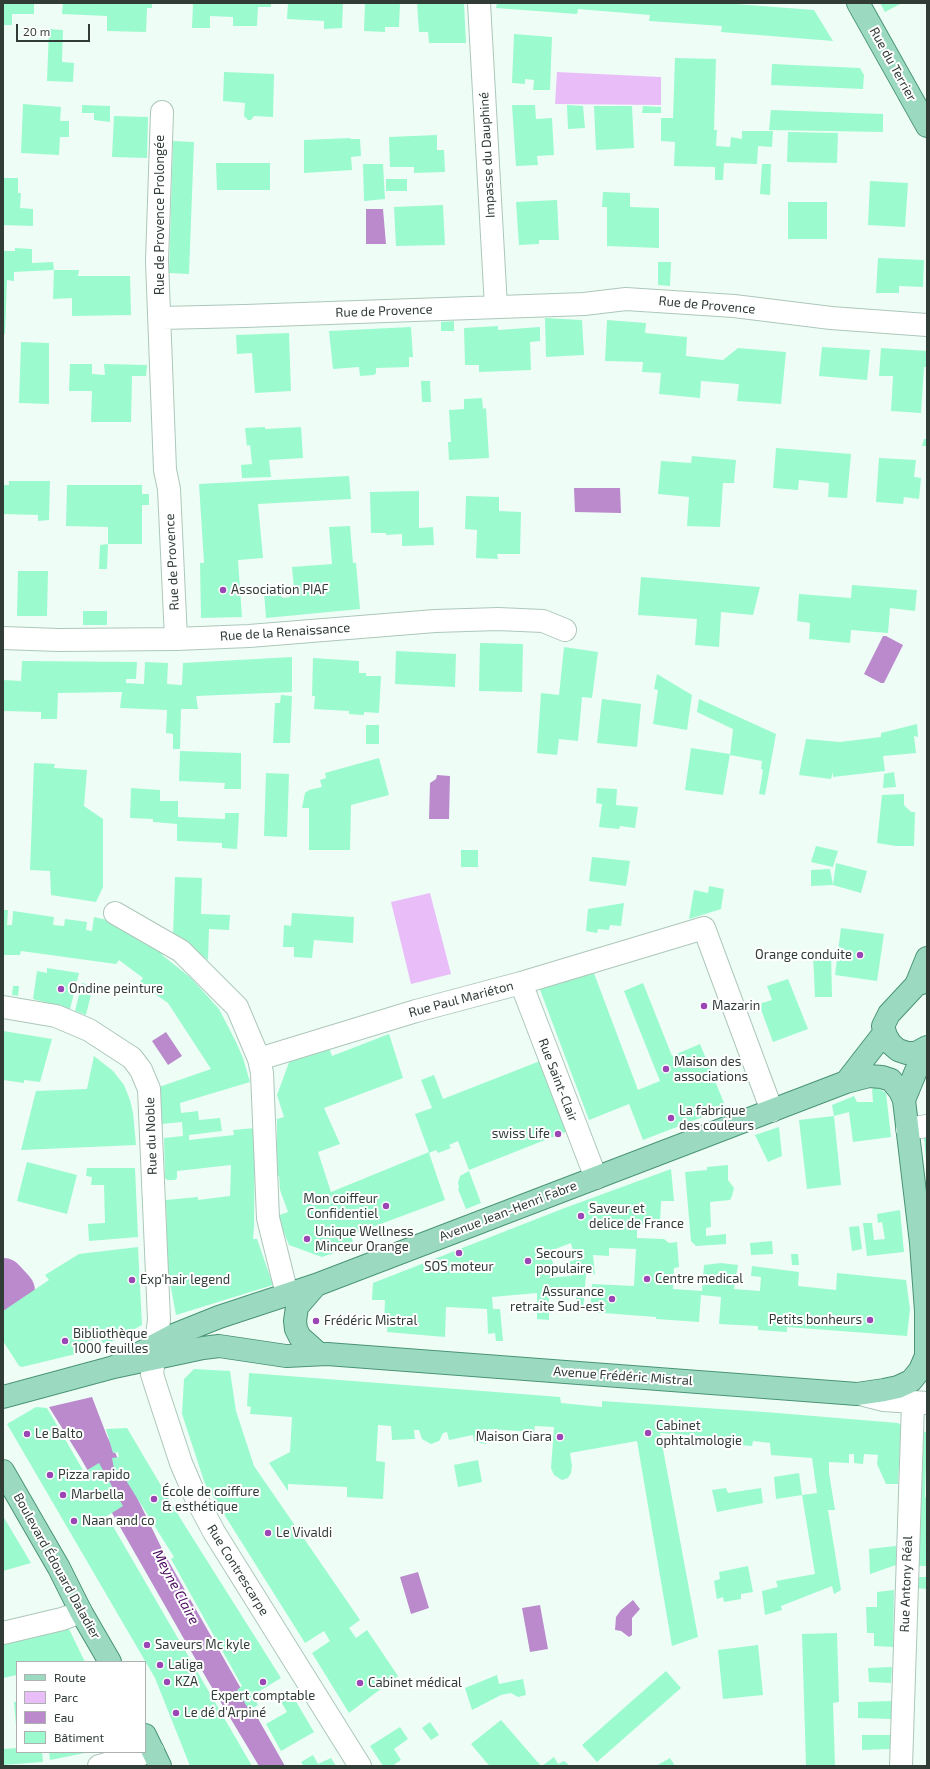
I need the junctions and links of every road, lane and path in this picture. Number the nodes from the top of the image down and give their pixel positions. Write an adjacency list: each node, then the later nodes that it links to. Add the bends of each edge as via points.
1 (479, 3): 5 (street, Impasse du Dauphiné)
2 (858, 3): 4 (main road, Rue du Terrier)
3 (162, 112): 6 (street, Rue de Provence Prolongée, via 157,261)
4 (927, 126)
5 (496, 307): 6 (street, Rue de Provence); 7 (street, Rue de Provence, via 584,304 626,299 734,306 832,318)
6 (161, 318): 10 (street, Rue de Provence, via 165,470 169,489)
7 (927, 325)
8 (565, 630): 10 (street, Rue de la Renaissance, via 543,620 498,619)
9 (3, 638): 10 (street, Rue de la Renaissance)
10 (176, 639)
11 (115, 913): 18 (street, via 181,951 237,1007)
12 (927, 958): 14 (main road)
13 (521, 983): 18 (street, Rue Paul Mariéton, via 416,1011); 21 (street, Rue Paul Mariéton, via 704,928); 23 (street, Rue Saint-Clair)
14 (922, 983): 16 (main road, via 889,1014 883,1026)
15 (3, 1007): 26 (street, Rue du Noble, via 56,1016 89,1030 132,1058 141,1070 149,1089 159,1320)
16 (884, 1033): 17 (main road, via 898,1050 916,1053); 19 (main road)
17 (926, 1048): 20 (main road)
18 (259, 1059): 25 (street, via 264,1097 268,1218)
19 (846, 1082): 20 (main road, Avenue Jean-Henri Fabre, via 869,1076 882,1077 891,1080); 21 (main road, Avenue Jean-Henri Fabre)
20 (904, 1100): 22 (main road)
21 (772, 1111): 23 (main road, Avenue Jean-Henri Fabre)
22 (917, 1127): 28 (main road)
23 (596, 1178): 24 (main road, Avenue Jean-Henri Fabre)
24 (316, 1285): 25 (main road, Avenue Jean-Henri Fabre); 27 (main road, via 297,1308 295,1320 300,1337)
25 (287, 1294): 26 (main road, Avenue Jean-Henri Fabre, via 174,1335)
26 (154, 1351): 27 (main road, Avenue Frédéric Mistral, via 219,1346 286,1356); 30 (main road, Avenue Frédéric Mistral, via 104,1370); 38 (street, Rue Contrescarpe, via 152,1374 156,1390 196,1498 218,1538)
27 (319, 1354): 29 (main road, Avenue Frédéric Mistral)
28 (926, 1358): 29 (main road, via 911,1381 884,1390)
29 (857, 1394): 31 (street, Avenue Frédéric Mistral, via 884,1400)
30 (3, 1397)
31 (920, 1403): 39 (street, Rue Antony Réal)
32 (3, 1471): 33 (main road, Boulevard Édouard Daladier, via 60,1568)
33 (81, 1612): 34 (street); 35 (main road, Boulevard Édouard Daladier)
34 (3, 1633)
35 (109, 1661)
36 (145, 1753): 37 (street)
37 (99, 1766)
38 (360, 1766)
39 (901, 1766)

